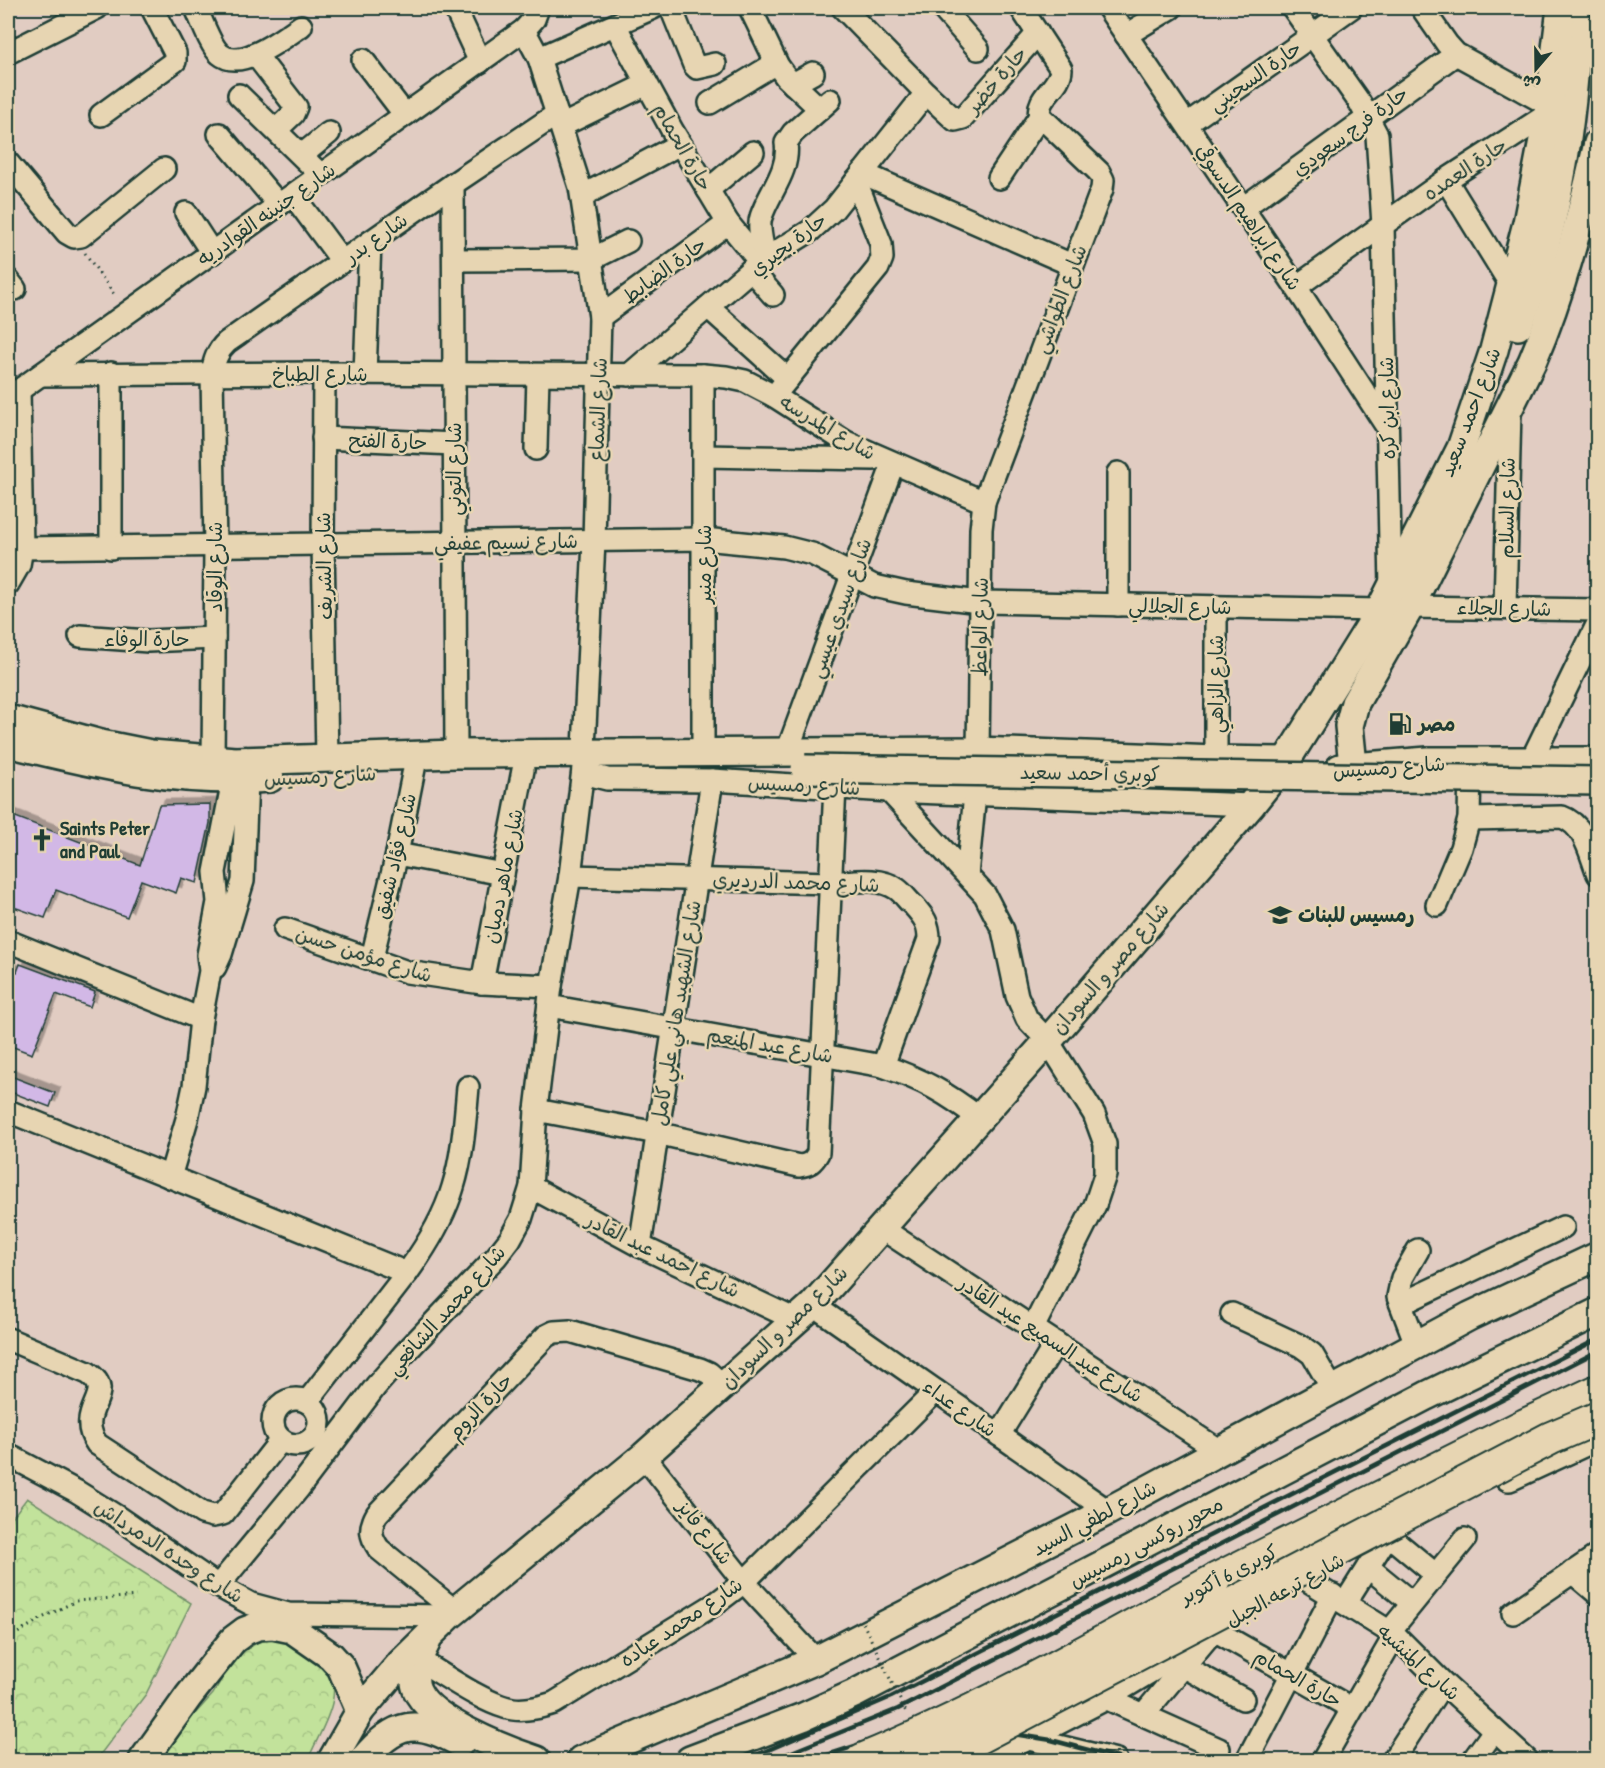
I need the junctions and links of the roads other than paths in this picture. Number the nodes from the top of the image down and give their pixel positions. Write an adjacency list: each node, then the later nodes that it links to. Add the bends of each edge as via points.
1 (97, 8): 26 (street)
2 (152, 8): 41 (street, via 175,60)
3 (196, 8): 27 (street, via 219,54 231,59)
4 (455, 8): 31 (street)
5 (538, 8): 21 (street)
6 (652, 8): 19 (street)
7 (671, 8): 33 (street, via 694,65 697,68)
8 (750, 8): 32 (street)
9 (843, 8): 37 (street)
10 (942, 8): 25 (street)
11 (1021, 8): 22 (street)
12 (1108, 8): 23 (street, شارع ابراهيم الدسوقي)
13 (1171, 8): 23 (street)
14 (1293, 8): 24 (street, شارع ابن كره)
15 (1352, 8): 24 (street, حارة السحيني)
16 (1422, 8): 28 (street)
17 (1561, 8): 40 (main road, شارع احمد سعيد)
18 (1576, 8): 98 (main road, via 1570,120 1549,230 1516,331)
19 (615, 25): 29 (street); 35 (street, حارة الحمام)
20 (301, 26): 27 (street)
21 (524, 30): 29 (street, شارع الشماع); 31 (street, شارع جنينه القوادريه)
22 (1038, 33): 37 (street, حارة خضر, via 963,118 952,118); 43 (street, via 1061,69 1061,76 1041,103)
23 (1126, 35): 46 (street, شارع ابراهيم الدسوقي)
24 (1313, 35): 44 (street, شارع ابن كره); 46 (street, حارة السحيني)
25 (978, 49)
26 (8, 53)
27 (255, 54): 47 (street, via 296,107 294,114)
28 (1456, 54): 40 (street); 44 (street, حارة فرج سعودي)
29 (539, 58): 45 (street, شارع الشماع)
30 (363, 60): 42 (street)
31 (480, 62): 42 (street, شارع جنينه القوادريه)
32 (776, 63): 36 (street); 39 (street)
33 (715, 64)
34 (813, 73): 36 (street)
35 (647, 84): 45 (street, شارع بدر); 51 (street, حارة الحمام)
36 (793, 84): 74 (street, via 825,105 786,143 784,166 760,219)
37 (926, 93): 57 (street, حارة بحيري)
38 (238, 94): 47 (street)
39 (710, 103)
40 (1549, 110): 59 (street, حارة العمده); 77 (main road, شارع احمد سعيد)
41 (100, 115)
42 (405, 115): 56 (street, شارع جنينه القوادريه)
43 (1040, 116): 58 (street); 75 (street, شارع الطواشي, via 1103,180)
44 (1369, 117): 64 (street, حارة فرج سعودي); 67 (street, شارع ابن كره, via 1377,135)
45 (559, 120): 60 (street, شارع بدر); 62 (street, شارع الشماع)
46 (1187, 124): 64 (street, شارع ابراهيم الدسوقي)
47 (276, 130): 53 (street)
48 (329, 133): 53 (street)
49 (219, 134): 63 (street)
50 (1598, 143): 94 (main road, شارع احمد سعيد, via 1558,297)
51 (680, 144): 61 (street, حارة الحمام); 62 (street)
52 (753, 152): 61 (street)
53 (302, 155): 56 (street)
54 (8, 163): 55 (street, via 74,237 81,236)
55 (164, 169)
56 (321, 175): 63 (street, شارع جنينه القوادريه)
57 (859, 177): 74 (street, حارة بحيري, via 810,231); 75 (street); 91 (street, via 882,258 871,278)
58 (999, 178)
59 (1446, 180): 67 (street, حارة العمده); 77 (street)
60 (453, 184): 69 (street, شارع بدر); 72 (street, شارع التوني)
61 (708, 190): 66 (street, حارة الحمام)
62 (582, 196): 71 (street, شارع الشماع)
63 (286, 200): 70 (street, شارع جنينه القوادريه); 73 (street)
64 (1243, 208): 76 (street, شارع ابراهيم الدسوقي)
65 (186, 213): 70 (street)
66 (728, 223): 74 (street, حارة الحمام); 80 (street, حارة الضابط)
67 (1383, 225): 76 (street, حارة العمده); 95 (street, شارع ابن كره)
68 (628, 241): 71 (street)
69 (370, 242): 73 (street, شارع بدر); 84 (street)
70 (212, 253): 86 (street, شارع جنينه القوادريه)
71 (592, 259): 72 (street); 80 (street, شارع الشماع)
72 (454, 260): 85 (street, شارع التوني)
73 (342, 261): 83 (street, شارع بدر, via 222,347)
74 (759, 264): 78 (street, حارة الحمام); 79 (street, حارة بحيري)
75 (1072, 265): 103 (street, شارع الطواشي)
76 (1296, 287): 95 (street, شارع ابراهيم الدسوقي)
77 (1512, 287): 98 (main road, شارع احمد سعيد)
78 (773, 295)
79 (708, 307): 88 (street, حارة بحيري); 91 (street)
80 (600, 318): 90 (street, شارع الشماع)
81 (111, 373): 83 (street, شارع الطباخ); 86 (street, شارع الطباخ); 110 (street)
82 (324, 373): 83 (street, شارع الطباخ); 84 (street, شارع الطباخ); 96 (street, شارع الشريف)
83 (212, 374): 108 (street, شارع الوقاد)
84 (365, 374): 85 (street, شارع الطباخ)
85 (454, 374): 87 (street, شارع الطباخ); 97 (street, شارع التوني)
86 (41, 375): 92 (street, شارع جنينه القوادريه)
87 (538, 375): 90 (street, شارع الطباخ); 99 (street)
88 (629, 375): 89 (street, شارع المدرسه); 90 (street, شارع الطباخ)
89 (703, 375): 93 (street, شارع المدرسه, via 745,381); 100 (street, شارع منير)
90 (600, 376): 105 (street, شارع الشماع)
91 (788, 379): 93 (street)
92 (14, 394): 109 (street)
93 (774, 396): 101 (street, شارع المدرسه, via 846,442)
94 (1510, 409): 114 (main road, شارع احمد سعيد); 117 (street, شارع السلام)
95 (1387, 427): 114 (street, شارع ابن كره)
96 (323, 438): 97 (street, حارة الفتح); 107 (street, شارع الشريف)
97 (454, 444): 106 (street, شارع التوني)
98 (1461, 448): 114 (main road, شارع احمد سعيد)
99 (536, 449)
100 (703, 456): 101 (street); 104 (street, شارع منير)
101 (887, 461): 103 (street, شارع المدرسه); 111 (street, شارع سيدي عيسي)
102 (1118, 473): 115 (street)
103 (984, 502): 113 (street, شارع الواعظ)
104 (704, 539): 105 (street, شارع نسيم عفيفي); 111 (street, شارع نسيم عفيفي, via 784,547 812,554); 125 (street, شارع منير)
105 (594, 541): 106 (street, شارع نسيم عفيفي); 130 (street, شارع الشماع)
106 (455, 543): 107 (street, شارع نسيم عفيفي); 126 (street, شارع التوني)
107 (323, 544): 108 (street, شارع نسيم عفيفي); 127 (street, شارع الشريف)
108 (215, 547): 110 (street, شارع نسيم عفيفي); 121 (street, شارع الوقاد)
109 (22, 548): 110 (street, شارع نسيم عفيفي); 112 (street, via 19,565)
110 (111, 548)
111 (852, 576): 113 (street, شارع نسيم عفيفي, via 906,593); 131 (street, شارع سيدي عيسي)
112 (8, 584)
113 (980, 602): 115 (street, شارع الجلالي); 124 (street, شارع الواعظ)
114 (1394, 602): 116 (street, شارع الجلالي); 117 (street, شارع الجلاء); 132 (main road, شارع احمد سعيد); 137 (main road, شارع احمد سعيد, via 1349,726)
115 (1118, 605): 116 (street, شارع الجلالي)
116 (1216, 608): 129 (street, شارع الزاهي)
117 (1505, 608): 118 (street, شارع الجلاء)
118 (1598, 610)
119 (1598, 623): 133 (street)
120 (80, 636): 121 (street, حارة الوفاء, via 148,641)
121 (214, 638): 128 (street, شارع الوقاد)
122 (8, 719): 128 (main road, شارع رمسيس, via 141,752)
123 (8, 743): 139 (main road, شارع رمسيس, via 134,772)
124 (978, 751): 129 (main road, شارع رمسيس); 131 (main road, شارع رمسيس)
125 (703, 753): 130 (main road, شارع رمسيس); 131 (main road, شارع رمسيس)
126 (456, 754): 130 (main road, شارع رمسيس); 136 (main road, شارع رمسيس)
127 (327, 759): 128 (main road, شارع رمسيس); 136 (main road, شارع رمسيس)
128 (213, 760)
129 (1216, 760): 132 (main road, شارع رمسيس)
130 (583, 761): 131 (main road, كوبري أحمد سعيد); 138 (main road, شارع رمسيس); 140 (street, شارع رمسيس, via 596,776 607,779); 150 (street, شارع محمد الشافعي)
131 (796, 761): 141 (main road, كوبري أحمد سعيد, bridge)
132 (1286, 761): 145 (main road, شارع احمد سعيد)
133 (1532, 761): 134 (main road, شارع رمسيس); 135 (main road, شارع رمسيس)
134 (1598, 761)
135 (1470, 762): 137 (main road, شارع رمسيس); 146 (street)
136 (416, 763): 138 (main road, شارع رمسيس); 139 (main road, شارع رمسيس); 147 (street, شارع فؤاد شفيق)
137 (1353, 765): 145 (main road, شارع رمسيس, via 1300,780)
138 (523, 770): 148 (street, شارع ماهر دميان)
139 (240, 780): 154 (street, via 215,872); 155 (street, via 244,873)
140 (712, 780): 142 (street, شارع رمسيس); 152 (street, شارع الشهيد هاني علي كامل)
141 (1598, 781)
142 (835, 786): 143 (street, شارع رمسيس); 153 (street)
143 (889, 791): 144 (street, شارع رمسيس); 151 (street)
144 (975, 794): 145 (street, شارع رمسيس); 151 (street)
145 (1251, 805): 165 (main road, شارع مصر و السودان)
146 (1469, 819): 149 (street, via 1562,817 1582,835); 156 (street)
147 (397, 854): 148 (street); 159 (street, شارع فؤاد شفيق)
148 (503, 874): 161 (street, شارع ماهر دميان)
149 (1598, 874)
150 (570, 876): 152 (street, شارع محمد الدرديري); 162 (street, شارع محمد الشافعي)
151 (968, 876): 165 (street, via 998,918 1007,942 1017,996 1027,1019)
152 (697, 879): 153 (street, شارع محمد الدرديري); 164 (street, شارع الشهيد هاني علي كامل)
153 (831, 883): 166 (street); 167 (street, شارع محمد الدرديري, via 868,881 897,888 929,926 925,952)
154 (218, 888): 155 (street, via 226,895); 160 (street, via 207,955)
155 (241, 890): 160 (street, via 220,959)
156 (1437, 905)
157 (285, 929): 159 (street, شارع مؤمن حسن)
158 (8, 941): 163 (street)
159 (372, 958): 161 (street, شارع مؤمن حسن, via 407,972)
160 (210, 971): 163 (street)
161 (482, 982): 162 (street, شارع مؤمن حسن)
162 (550, 996): 164 (street, شارع عبد المنعم); 169 (street, شارع محمد الشافعي)
163 (201, 1019): 173 (street, via 188,1119)
164 (673, 1028): 166 (street, شارع عبد المنعم); 172 (street, شارع الشهيد هاني علي كامل)
165 (1048, 1041): 171 (main road, شارع مصر و السودان); 185 (street, via 1094,1114 1105,1144 1105,1175 1095,1205)
166 (822, 1053): 167 (street, شارع عبد المنعم); 172 (street, via 818,1153 807,1165)
167 (883, 1065): 171 (street, شارع عبد المنعم, via 946,1093)
168 (468, 1086): 180 (street, via 453,1187 438,1224)
169 (536, 1110): 172 (street); 174 (street, شارع محمد الشافعي)
170 (9, 1117): 173 (street)
171 (979, 1118): 176 (main road, شارع مصر و السودان)
172 (657, 1133): 177 (street, شارع الشهيد هاني علي كامل)
173 (170, 1177): 180 (street)
174 (531, 1187): 177 (street, شارع احمد عبد القادر); 210 (street, شارع محمد الشافعي, via 521,1219 496,1257 376,1386)
175 (1563, 1227): 181 (street)
176 (881, 1228): 183 (main road, شارع مصر و السودان); 185 (street, شارع عبد السميع عبد القادر)
177 (640, 1246): 183 (street, شارع احمد عبد القادر)
178 (1418, 1250): 181 (street, via 1399,1287)
179 (1598, 1256): 188 (main road, شارع لطفي السيد)
180 (407, 1273): 193 (street)
181 (1401, 1304): 188 (street)
182 (1598, 1312): 239 (main road, محور روكسى رمسيس, via 1426,1396 854,1694)
183 (804, 1313): 189 (main road, شارع مصر و السودان); 191 (street, شارع عداء)
184 (1232, 1314): 190 (street, via 1312,1354)
185 (1033, 1328): 187 (street, شارع عبد السميع عبد القادر)
186 (8, 1340): 197 (street, via 95,1378 99,1393 88,1424 97,1444 202,1513 223,1514)
187 (1056, 1343): 195 (street); 198 (street, شارع عبد السميع عبد القادر)
188 (1416, 1344): 190 (main road, شارع لطفي السيد)
189 (724, 1386): 200 (main road, شارع مصر و السودان); 214 (street, حارة الروم, via 700,1369 570,1331 546,1336 376,1514 371,1526 372,1539 379,1550)
190 (1333, 1390): 198 (main road, شارع لطفي السيد)
191 (936, 1391): 195 (street, شارع عداء); 209 (street, شارع محمد عباده)
192 (1598, 1391): 240 (highway, كوبرى 6 أكتوبر, bridge, via 1215,1580 925,1734)
193 (307, 1402): 197 (street, via 287,1400 276,1409 272,1422); 197 (street, via 319,1418 313,1438 301,1445)
194 (1598, 1418): 241 (highway, كوبرى 6 أكتوبر, bridge, via 1540,1444)
195 (999, 1435): 201 (street, شارع عداء)
196 (1598, 1436): 202 (main road, شارع ترعه الجبل)
197 (281, 1440)
198 (1220, 1451): 201 (main road, شارع لطفي السيد)
199 (8, 1455): 210 (street, شارع وحده الدمرداش, via 116,1516)
200 (644, 1455): 209 (street, شارع فايز); 214 (main road, شارع مصر و السودان)
201 (1108, 1511): 220 (main road, شارع لطفي السيد)
202 (1388, 1535): 205 (street); 207 (street); 208 (main road, شارع ترعه الجبل)
203 (1465, 1539): 207 (street)
204 (1598, 1555): 206 (street)
205 (1368, 1567): 212 (street); 213 (street)
206 (1572, 1572): 211 (street); 215 (street)
207 (1435, 1575): 213 (street)
208 (1302, 1577): 212 (street, شارع المنشيه); 217 (main road, شارع ترعه الجبل)
209 (744, 1582): 219 (street, شارع محمد عباده, via 572,1693 534,1709 494,1704); 220 (street, شارع فايز)
210 (218, 1586): 216 (street, شارع وحده الدمرداش)
211 (1598, 1594)
212 (1339, 1599): 218 (street, شارع المنشيه); 222 (street)
213 (1412, 1603): 218 (street)
214 (452, 1613): 216 (street, شارع وحده الدمرداش, via 288,1614); 219 (main road, شارع مصر و السودان)
215 (1513, 1613)
216 (273, 1618): 227 (main road, via 331,1656 341,1667); 233 (main road, via 233,1640)
217 (1214, 1630): 221 (street); 222 (street, حارة الحمام); 224 (main road, شارع ترعه الجبل)
218 (1392, 1633): 223 (street, شارع المنشيه); 226 (street)
219 (419, 1650): 227 (main road, شارع مصر و السودان, via 400,1664); 237 (main road, via 417,1689 426,1702 463,1728)
220 (816, 1660): 238 (main road, شارع لطفي السيد)
221 (1183, 1666): 225 (street); 228 (street)
222 (1291, 1674): 226 (street, حارة الحمام); 243 (street)
223 (1443, 1683): 229 (street, شارع المنشيه); 245 (street)
224 (1103, 1697): 228 (street); 230 (main road, شارع ترعه الجبل)
225 (1243, 1699)
226 (1351, 1708): 244 (street)
227 (360, 1711): 234 (main road, شارع مصر و السودان)
228 (1143, 1714): 231 (street)
229 (1494, 1731): 246 (street); 247 (street, شارع المنشيه)
230 (1025, 1738): 232 (main road, شارع ترعه الجبل); 242 (street)
231 (1219, 1749)
232 (989, 1758)
233 (142, 1761)
234 (332, 1761)
235 (363, 1761): 236 (main road, via 383,1741 413,1725 438,1730)
236 (492, 1761)
237 (536, 1761)
238 (581, 1761)
239 (690, 1761)
240 (862, 1761)
241 (935, 1761)
242 (1116, 1761)
243 (1247, 1761)
244 (1323, 1761)
245 (1392, 1761)
246 (1473, 1761)
247 (1527, 1761)

